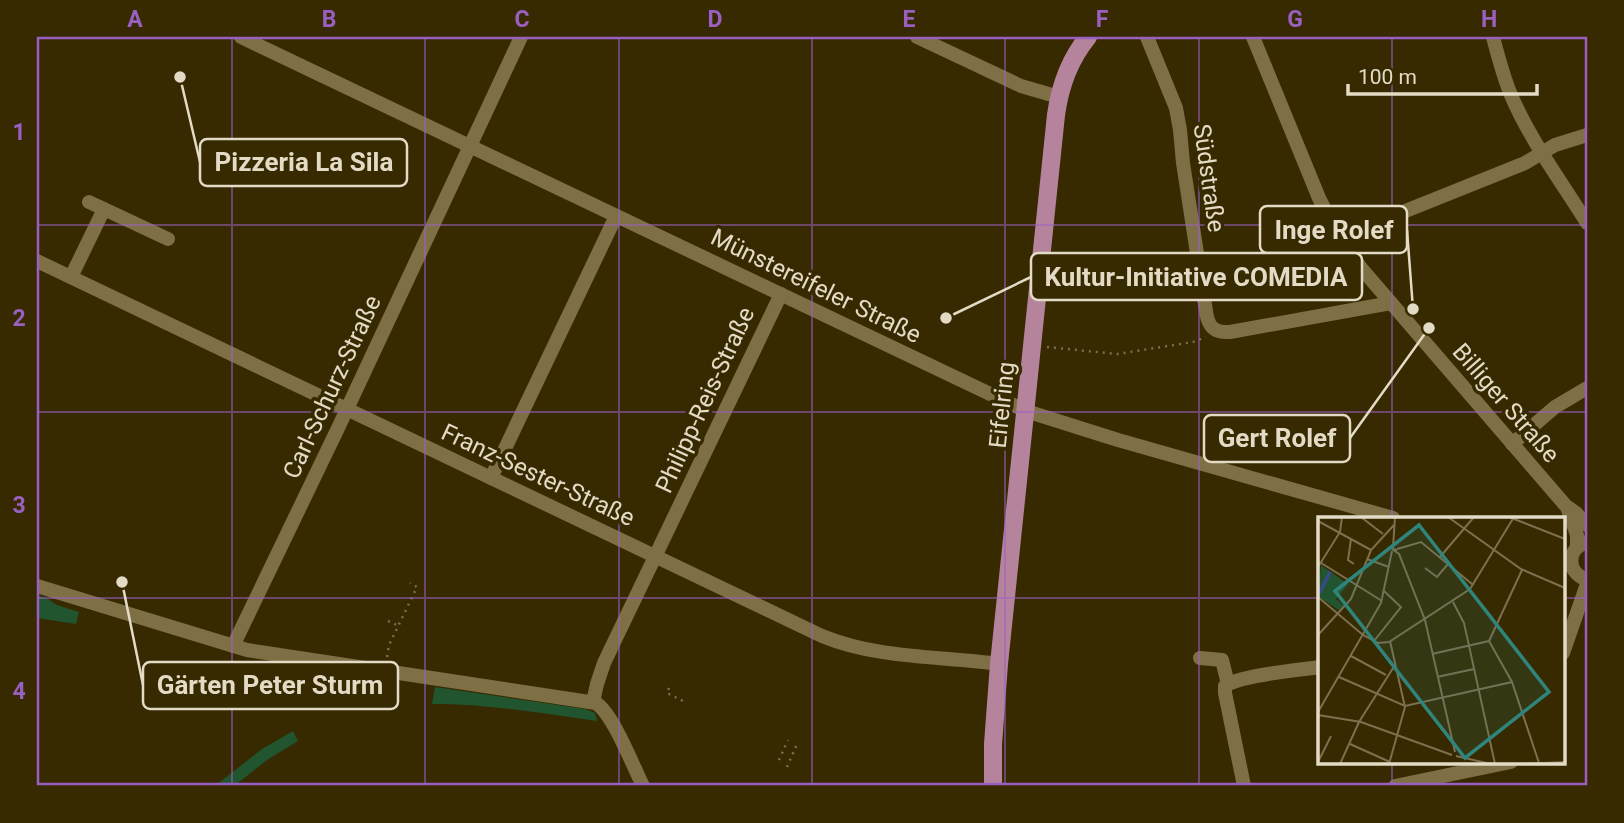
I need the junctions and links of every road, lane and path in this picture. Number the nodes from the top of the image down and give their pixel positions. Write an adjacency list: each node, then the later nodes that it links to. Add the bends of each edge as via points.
1 (241, 37): 10 (street, Münstereifeler Straße)
2 (521, 37): 10 (street, Carl-Schurz-Straße)
3 (917, 37): 8 (street, via 1021,86)
4 (1088, 37): 8 (main road, Eifelring, via 1068,69)
5 (1147, 37): 22 (street, Südstraße, via 1176,108 1207,319)
6 (1253, 37): 17 (street, Billiger Straße)
7 (1493, 37): 11 (street, via 1511,96)
8 (1059, 97): 23 (main road, Eifelring)
9 (1587, 135): 11 (street)
10 (470, 146): 14 (street, Münstereifeler Straße); 25 (street, Carl-Schurz-Straße)
11 (1542, 152): 15 (street); 17 (street)
12 (89, 202): 13 (street)
13 (104, 209): 16 (street); 19 (street)
14 (616, 216): 20 (street, Münstereifeler Straße); 28 (street)
15 (1587, 223)
16 (169, 239)
17 (1340, 240): 21 (street, Billiger Straße)
18 (37, 261): 19 (street, Franz-Sester-Straße)
19 (71, 277): 25 (street, Franz-Sester-Straße)
20 (781, 294): 26 (street, Münstereifeler Straße); 33 (street, Philipp-Reis-Straße)
21 (1391, 303): 22 (street, via 1230,332); 27 (street, Billiger Straße)
22 (1213, 330): 23 (path, via 1205,339 1117,354)
23 (1032, 345): 26 (main road, Eifelring)
24 (1587, 388): 27 (street, via 1555,407)
25 (347, 409): 28 (street, Franz-Sester-Straße); 39 (street, Carl-Schurz-Straße)
26 (1026, 411): 30 (street, Münstereifeler Straße); 42 (main road, Eifelring)
27 (1512, 444): 29 (street, Billiger Straße)
28 (491, 478): 33 (street, Franz-Sester-Straße)
29 (1566, 506): 31 (street, Billiger Straße); 32 (street, Billiger Straße, via 1577,535)
30 (1386, 517)
31 (1587, 525)
32 (1575, 549): 34 (street, Billiger Straße, via 1571,561)
33 (656, 557): 42 (street, Franz-Sester-Straße, via 848,646); 48 (street, Philipp-Reis-Straße, via 604,663)
34 (1578, 576): 40 (street)
35 (410, 583): 38 (path, via 417,587)
36 (37, 586): 39 (street)
37 (388, 621): 38 (path)
38 (399, 626): 44 (path, via 389,645)
39 (233, 646): 44 (street)
40 (1564, 648)
41 (1200, 658): 45 (street, via 1222,660)
42 (999, 664): 55 (main road, Eifelring)
43 (1318, 667): 45 (street)
44 (385, 671): 48 (street)
45 (1228, 684): 56 (street, via 1224,693)
46 (669, 688): 47 (path, via 667,693)
47 (683, 701)
48 (593, 702): 54 (street, via 610,719)
49 (788, 740): 51 (path)
50 (797, 744): 53 (path)
51 (779, 760)
52 (1501, 764): 57 (street)
53 (787, 767)
54 (643, 786)
55 (993, 786)
56 (1244, 786)
57 (1395, 786)

